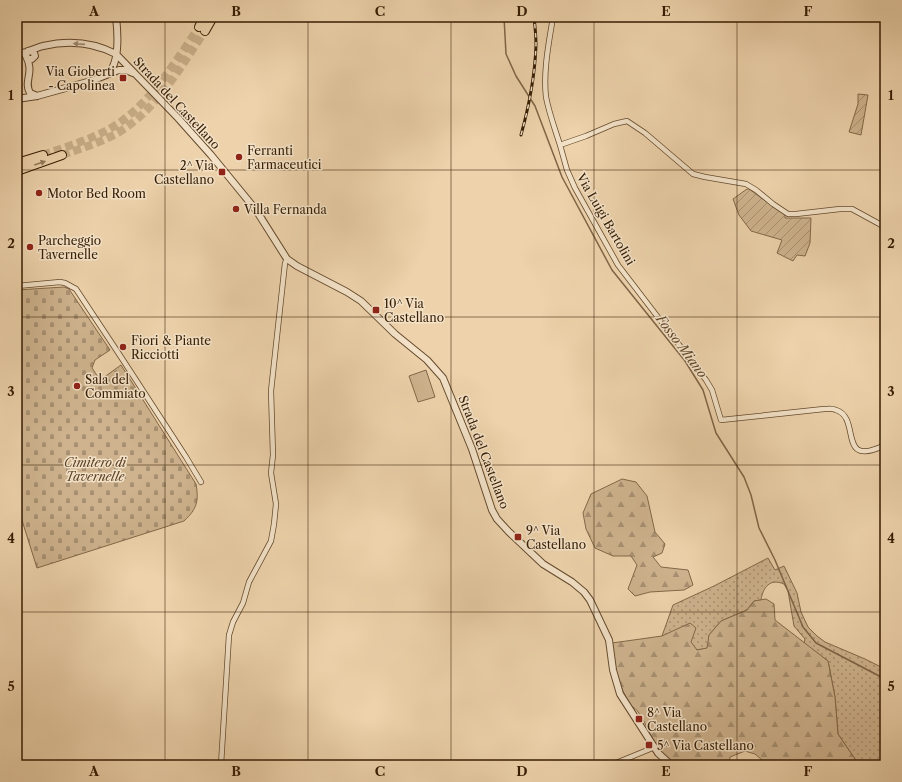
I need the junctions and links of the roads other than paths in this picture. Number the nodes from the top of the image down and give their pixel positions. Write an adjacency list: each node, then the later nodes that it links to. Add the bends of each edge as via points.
1 (116, 17): 5 (street)
2 (204, 17): 3 (highway, via 202,29)
3 (213, 17)
4 (553, 17): 12 (street, via 546,98)
5 (116, 54): 7 (street, Strada del Castellano, one-way to 7, via 103,47 66,43 34,48); 8 (street); 9 (street, Strada del Castellano)
6 (17, 55): 7 (street, Strada del Castellano)
7 (28, 55): 10 (street, via 30,70 27,86 30,93)
8 (109, 74): 9 (street, via 126,70); 10 (street, via 91,82)
9 (136, 75): 18 (street, Strada del Castellano, via 202,144 246,197)
10 (37, 96): 11 (street)
11 (17, 99)
12 (560, 145): 17 (street, via 620,121 627,121 645,132 693,174 746,184 788,214 852,210); 20 (street, Via Luigi Bartolini, via 575,188 618,265 706,380 712,390 721,420 824,409 836,410 844,415 858,450 864,452)
13 (43, 155): 15 (highway)
14 (62, 156): 16 (highway, one-way to 14)
15 (17, 164)
16 (17, 171)
17 (885, 227)
18 (287, 259): 22 (street, Strada del Castellano, via 361,301 427,360 443,378 497,519 543,564 572,582 590,600 609,640 613,670 620,694); 23 (street, via 271,391 272,473 276,504 274,524 271,541 249,582 229,635)
19 (17, 286): 21 (street, via 60,282 76,289)
20 (885, 445)
21 (201, 482)
22 (654, 747): 24 (street); 25 (street, Strada del Castellano)
23 (221, 765)
24 (611, 765)
25 (671, 765)

